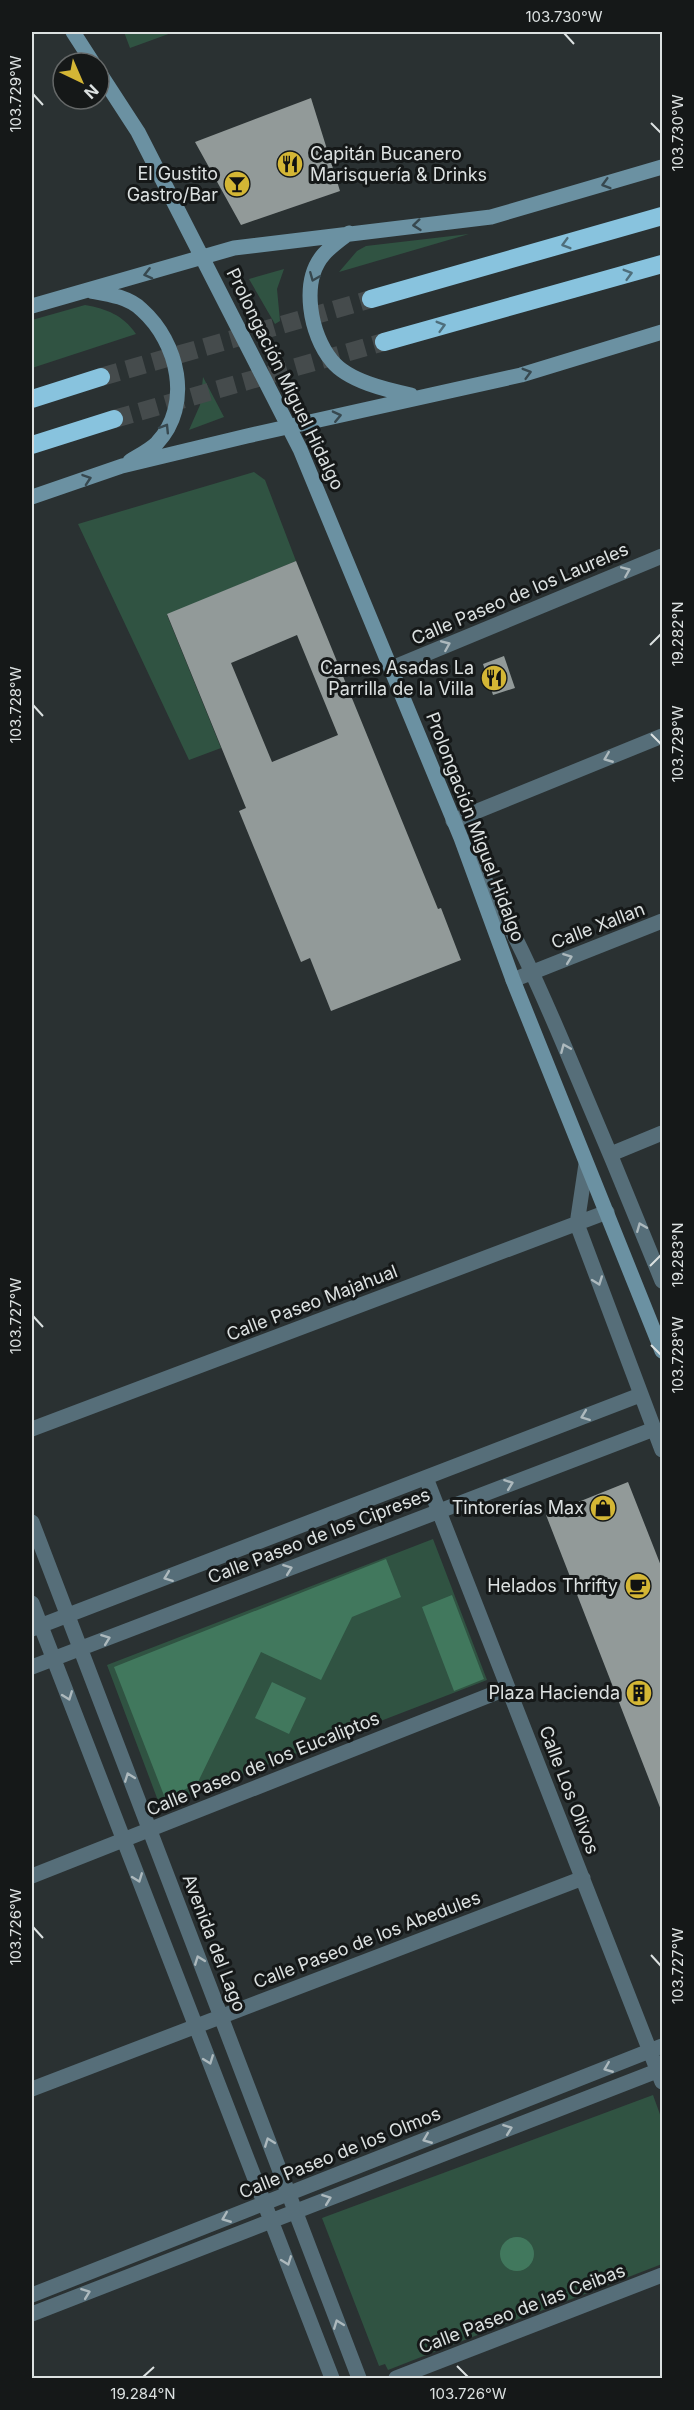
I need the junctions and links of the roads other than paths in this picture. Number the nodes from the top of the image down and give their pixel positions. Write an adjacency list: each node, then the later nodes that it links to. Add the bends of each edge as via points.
1 (73, 32): 2 (street)
2 (85, 51)
3 (111, 90): 7 (street, Prolongación Miguel Hidalgo, via 138,132)
4 (663, 167): 6 (street, one-way to 6, via 491,217)
5 (663, 216): 10 (highway, one-way to 10)
6 (349, 233): 7 (street, via 234,248); 15 (street, one-way to 15, via 323,255 309,288 313,329 332,363 374,387)
7 (204, 258): 9 (street, one-way to 9); 18 (street, Prolongación Miguel Hidalgo)
8 (663, 264): 13 (highway, one-way to 8)
9 (84, 290): 11 (street); 20 (street, one-way to 9, via 157,443 174,415 178,377 168,341 142,309 116,296)
10 (371, 299)
11 (32, 306)
12 (663, 332): 15 (street, one-way to 12, via 521,375)
13 (384, 342)
14 (101, 377): 16 (highway)
15 (418, 397): 18 (street, one-way to 15)
16 (32, 399)
17 (114, 419): 19 (highway)
18 (290, 427): 20 (street); 23 (street, Prolongación Miguel Hidalgo)
19 (32, 445)
20 (122, 466): 21 (street, one-way to 20)
21 (32, 497)
22 (663, 556): 23 (street, Calle Paseo de los Laureles, one-way to 22)
23 (392, 668): 25 (street, Prolongación Miguel Hidalgo)
24 (663, 736): 25 (street, one-way to 25)
25 (453, 821): 26 (street, Prolongación Miguel Hidalgo)
26 (461, 838): 28 (street, via 499,902); 29 (street, Prolongación Miguel Hidalgo)
27 (663, 921): 28 (street, Calle Xallan, one-way to 27)
28 (532, 972): 29 (street, Calle Xallan); 31 (street, one-way to 28)
29 (513, 980): 32 (street, Prolongación Miguel Hidalgo)
30 (663, 1134): 31 (street)
31 (611, 1154): 35 (street, one-way to 31)
32 (586, 1164): 33 (street, Prolongación Miguel Hidalgo); 34 (street)
33 (607, 1212): 34 (street, Calle Paseo Majahual); 36 (street, Prolongación Miguel Hidalgo)
34 (578, 1224): 37 (street, one-way to 37); 38 (street, Calle Paseo Majahual)
35 (663, 1281)
36 (663, 1351)
37 (640, 1395): 39 (street); 41 (street, Calle Paseo de los Cipreses, one-way to 41)
38 (32, 1429)
39 (654, 1429): 40 (street); 42 (street, Calle Paseo de los Cipreses, one-way to 39)
40 (663, 1449)
41 (426, 1478): 42 (street, Calle Los Olivos); 45 (street, Calle Paseo de los Cipreses, one-way to 45)
42 (439, 1511): 47 (street, Calle Paseo de los Cipreses, one-way to 42); 50 (street, Calle Los Olivos)
43 (32, 1522): 45 (street, Avenida del Lago)
44 (32, 1603): 46 (street)
45 (67, 1616): 46 (street, Calle Paseo de los Cipreses); 47 (street, Avenida del Lago)
46 (36, 1628): 48 (street)
47 (80, 1649): 48 (street, Calle Paseo de los Cipreses); 51 (street, Avenida del Lago, one-way to 47)
48 (53, 1659): 49 (street, Calle Paseo de los Cipreses); 52 (street, one-way to 52)
49 (32, 1667)
50 (508, 1688): 51 (street, Calle Paseo de los Eucaliptos); 54 (street, Calle Los Olivos)
51 (149, 1829): 52 (street, Calle Paseo de los Eucaliptos); 55 (street, Avenida del Lago, one-way to 51)
52 (123, 1840): 53 (street, Calle Paseo de los Eucaliptos); 56 (street, one-way to 56)
53 (32, 1876)
54 (583, 1878): 55 (street, Calle Paseo de los Abedules); 57 (street, Calle Los Olivos)
55 (221, 2017): 56 (street, Calle Paseo de los Abedules); 60 (street, Avenida del Lago, one-way to 55)
56 (196, 2026): 59 (street, Calle Paseo de los Abedules); 61 (street, one-way to 61)
57 (656, 2049): 58 (street, Calle Los Olivos); 60 (street, Calle Paseo de los Olmos, one-way to 60)
58 (661, 2074): 62 (street, Calle Paseo de los Olmos, one-way to 58)
59 (32, 2089)
60 (288, 2194): 61 (street, Calle Paseo de los Olmos); 62 (street, Avenida del Lago)
61 (264, 2203): 63 (street); 65 (street, Calle Paseo de los Olmos, one-way to 65)
62 (295, 2211): 63 (street, Calle Paseo de los Olmos); 68 (street, Avenida del Lago, one-way to 62)
63 (271, 2221): 66 (street, Calle Paseo de los Olmos, one-way to 63); 67 (street, one-way to 67)
64 (663, 2276): 69 (street, Calle Paseo de las Ceibas)
65 (32, 2295)
66 (32, 2314)
67 (332, 2379)
68 (359, 2379)
69 (396, 2379)

